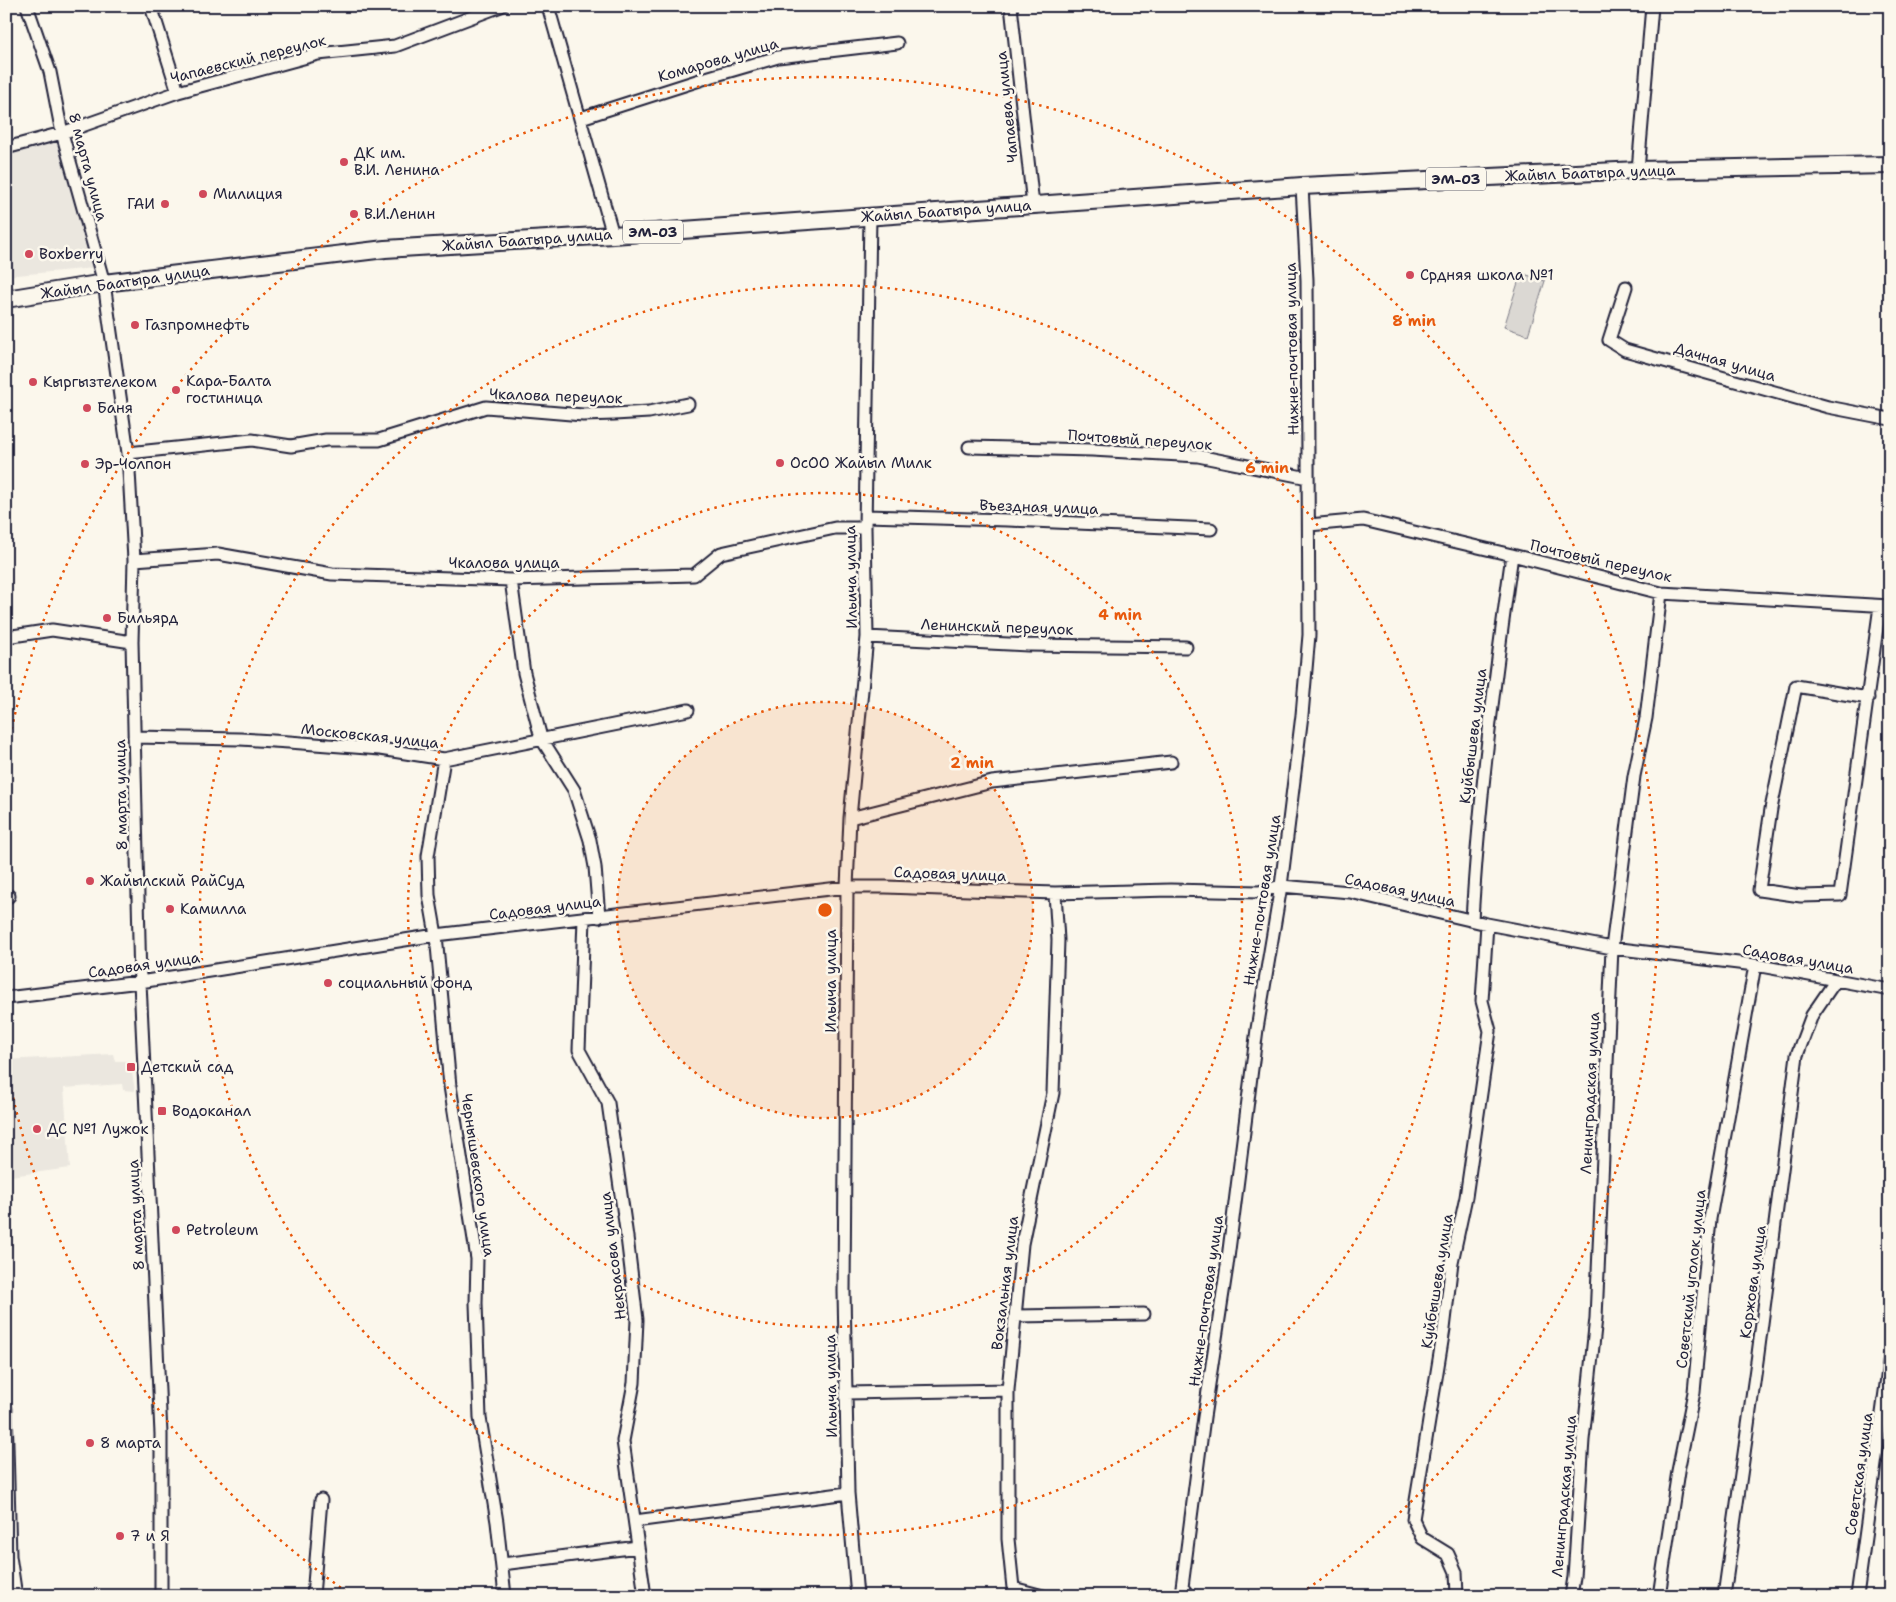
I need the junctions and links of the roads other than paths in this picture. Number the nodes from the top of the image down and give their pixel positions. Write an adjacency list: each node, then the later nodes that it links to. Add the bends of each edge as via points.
1 (27, 6): 10 (street, 8 марта улица, via 50,72)
2 (151, 6): 8 (street)
3 (501, 6): 8 (street, Чапаевский переулок, via 395,46 318,54)
4 (548, 6): 9 (street)
5 (1011, 6): 15 (street, Чапаева улица)
6 (1652, 6): 13 (street)
7 (897, 43): 9 (street, Комарова улица, via 778,57)
8 (178, 92): 10 (street, Чапаевский переулок)
9 (581, 118): 17 (street)
10 (62, 133): 11 (street, Чапаевский переулок); 18 (street, 8 марта улица)
11 (6, 148)
12 (1890, 165): 13 (highway, Жайыл Баатыра улица / ЭМ-03)
13 (1638, 170): 14 (highway, Жайыл Баатыра улица / ЭМ-03)
14 (1302, 193): 15 (highway, Жайыл Баатыра улица / ЭМ-03); 25 (street, Нижне-почтовая улица, via 1307,280)
15 (1033, 205): 16 (highway, Жайыл Баатыра улица / ЭМ-03)
16 (870, 216): 17 (highway, Жайыл Баатыра улица / ЭМ-03); 26 (street, Ильича улица)
17 (614, 235): 18 (highway, Жайыл Баатыра улица / ЭМ-03, via 385,249)
18 (104, 284): 20 (highway, Жайыл Баатыра улица / ЭМ-03); 24 (street, 8 марта улица)
19 (1626, 286): 22 (street, Дачная улица, via 1609,340 1625,350 1828,407)
20 (6, 299)
21 (688, 404): 24 (street, Чкалова переулок, via 649,412 591,414 486,407 379,440 326,440 291,446 252,440)
22 (1890, 419)
23 (968, 447): 25 (street, Почтовый переулок, via 1198,456)
24 (128, 453): 31 (street, 8 марта улица)
25 (1308, 478): 27 (street, Нижне-почтовая улица)
26 (866, 516): 28 (street, Ильича улица); 29 (street, Въездная улица)
27 (1308, 525): 30 (street, Почтовый переулок, via 1363,520); 46 (street, Нижне-почтовая улица, via 1309,635)
28 (865, 528): 32 (street, Чкалова улица, via 835,528 721,553 694,575); 35 (street, Ильича улица)
29 (1212, 529)
30 (1512, 555): 33 (street, Почтовый переулок); 51 (street, Куйбышева улица, via 1485,753)
31 (134, 560): 32 (street, Чкалова улица, via 218,554 332,574); 37 (street, 8 марта улица)
32 (510, 580): 42 (street, via 524,673)
33 (1661, 593): 34 (street, Почтовый переулок); 54 (street, Ленинградская улица)
34 (1885, 606): 39 (street)
35 (867, 637): 38 (street, Ленинский переулок, via 1028,645); 45 (street, Ильича улица)
36 (6, 638): 37 (street, via 52,630)
37 (132, 642): 41 (street, 8 марта улица)
38 (1186, 646)
39 (1868, 698): 39 (street, via 1840,895 1801,896 1758,890 1796,686)
40 (688, 710): 42 (street, Московская улица)
41 (134, 737): 43 (street, Московская улица, via 308,743); 57 (street, 8 марта улица)
42 (542, 738): 43 (street, Московская улица); 49 (street, via 574,790 590,840)
43 (444, 759): 53 (street, Чернышевского улица, via 428,856 429,895)
44 (1171, 762): 45 (street, via 992,782)
45 (850, 818): 47 (street, Ильича улица)
46 (1281, 886): 48 (street, Садовая улица, via 1259,892); 51 (street, Садовая улица, via 1350,892); 78 (street, Нижне-почтовая улица, via 1257,1029 1204,1417 1182,1587)
47 (847, 887): 48 (street, Садовая улица); 49 (street, Садовая улица); 64 (street, Ильича улица)
48 (1055, 893): 61 (street, Вокзальная улица, via 1058,940 1054,1093 1022,1244)
49 (598, 917): 50 (street, Садовая улица)
50 (584, 919): 53 (street, Садовая улица); 68 (street, Некрасова улица, via 579,1050 608,1103 628,1237 636,1320 634,1383 623,1441)
51 (1472, 920): 52 (street, Садовая улица)
52 (1487, 924): 54 (street, Садовая улица); 79 (street, Куйбышева улица, via 1482,1001 1490,1031 1413,1520 1422,1538 1448,1554 1456,1572)
53 (436, 935): 57 (street, Садовая улица); 70 (street, Чернышевского улица, via 450,1086 477,1259 480,1418)
54 (1612, 948): 55 (street, Садовая улица); 80 (street, Ленинградская улица, via 1596,1318)
55 (1755, 965): 56 (street, Садовая улица); 81 (street, Советский уголок улица, via 1710,1219 1694,1392)
56 (1836, 980): 58 (street, Садовая улица); 82 (street, Коржова улица, via 1812,1015 1797,1055)
57 (140, 982): 59 (street, Садовая улица); 72 (street, 8 марта улица, via 162,1434)
58 (1890, 990)
59 (6, 998)
60 (1144, 1314): 61 (street)
61 (1015, 1316): 63 (street, Вокзальная улица)
62 (1890, 1355): 83 (street, Советская улица)
63 (1008, 1390): 64 (street); 77 (street, Вокзальная улица, via 1008,1539 1013,1588)
64 (846, 1393): 66 (street, Ильича улица)
65 (6, 1409): 71 (street, via 10,1556)
66 (848, 1493): 68 (street); 76 (street, Ильича улица)
67 (321, 1500): 73 (street)
68 (635, 1521): 69 (street, Некрасова улица)
69 (638, 1547): 70 (street); 75 (street, Некрасова улица)
70 (502, 1564): 74 (street, Чернышевского улица)
71 (16, 1596)
72 (161, 1596)
73 (313, 1596)
74 (505, 1596)
75 (645, 1596)
76 (857, 1596)
77 (1044, 1596)
78 (1189, 1596)
79 (1457, 1596)
80 (1571, 1596)
81 (1659, 1596)
82 (1724, 1596)
83 (1857, 1596)

